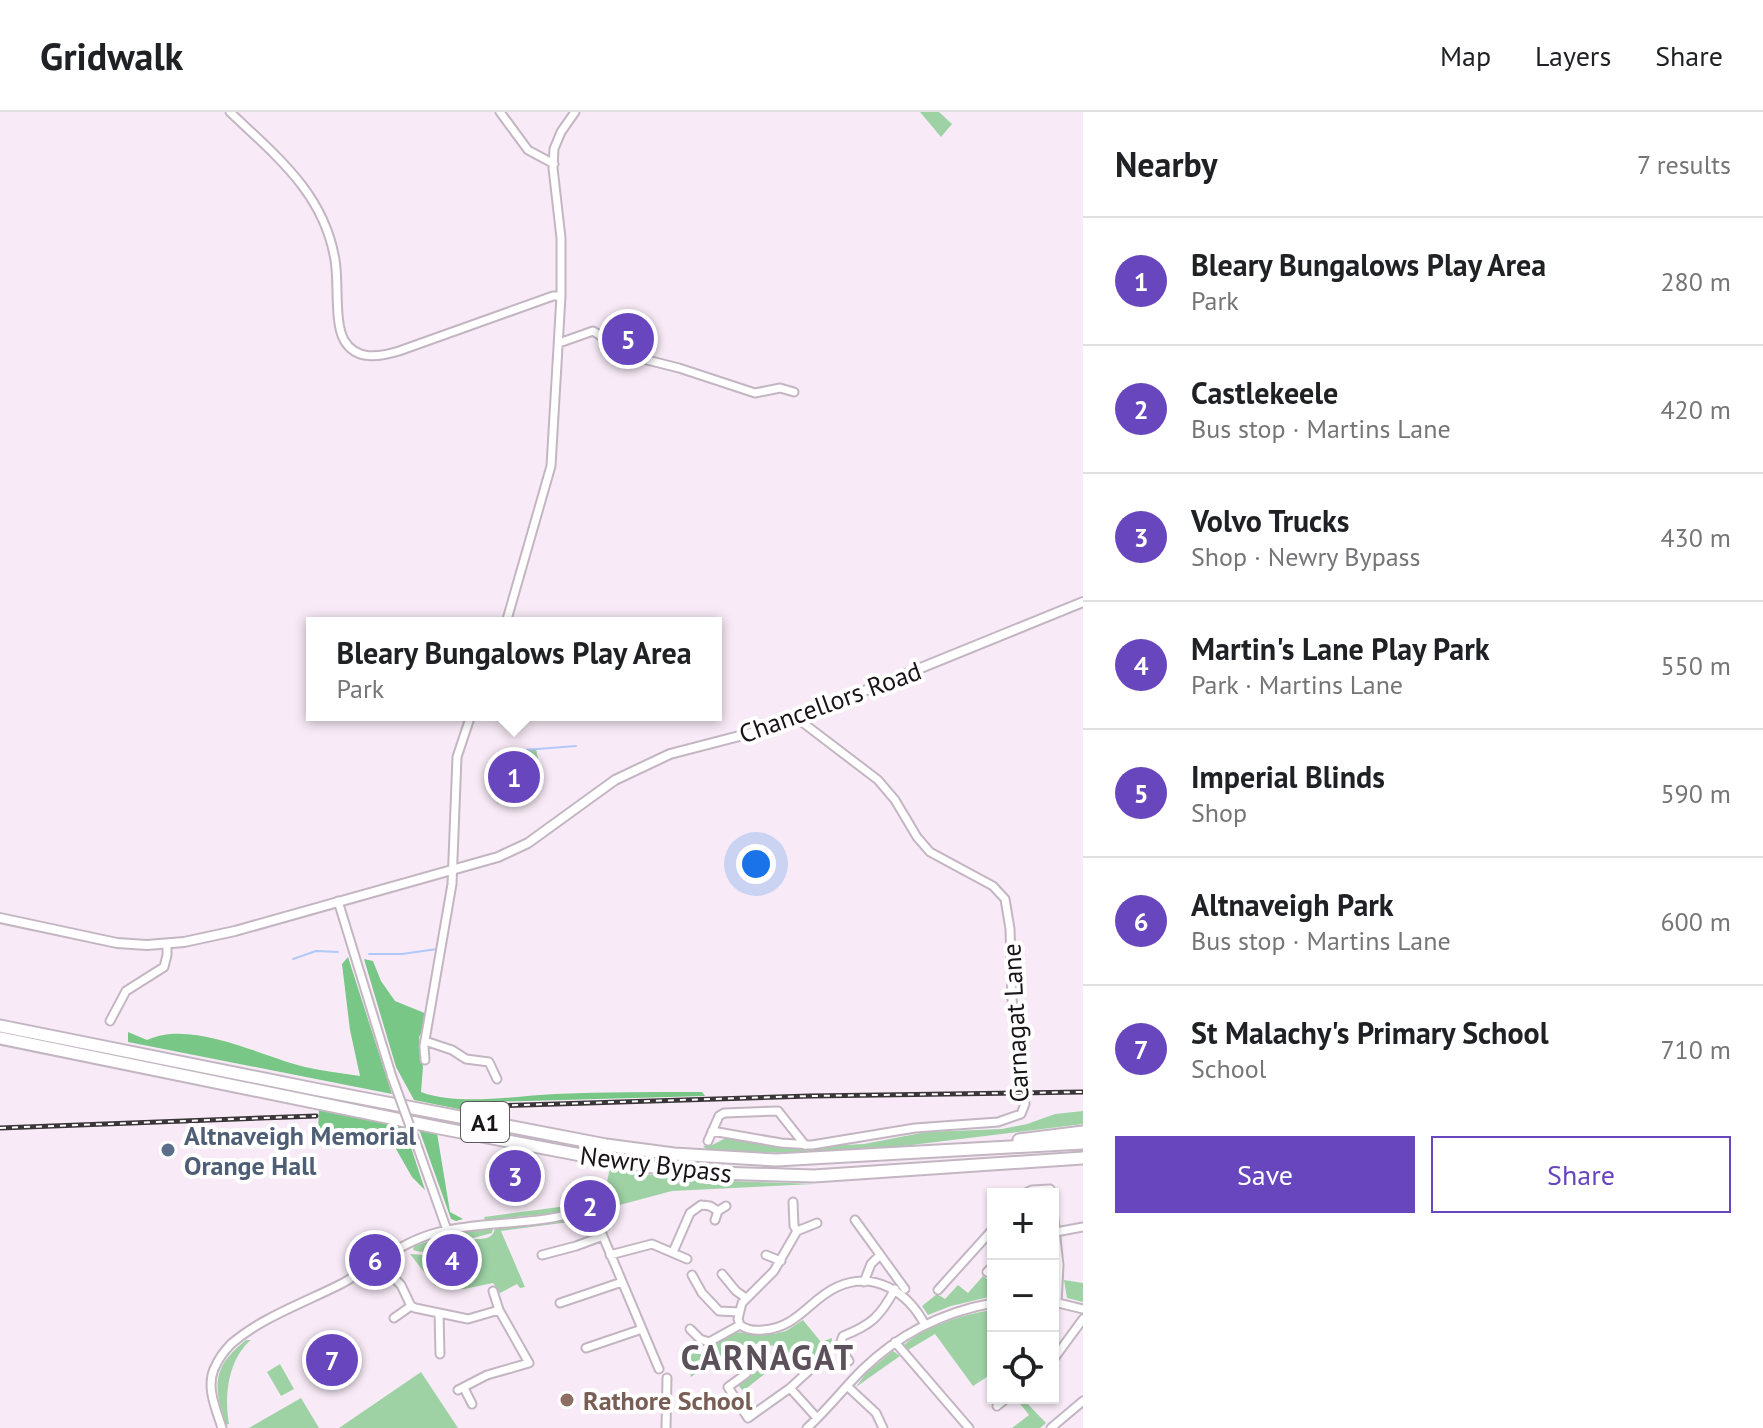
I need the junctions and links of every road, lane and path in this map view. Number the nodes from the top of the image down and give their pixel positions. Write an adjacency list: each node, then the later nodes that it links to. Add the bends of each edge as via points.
1 (230, 112): 5 (street, via 303,183 327,228 335,259 342,335 364,356 399,351)
2 (500, 112): 4 (street, via 528,150)
3 (575, 112): 4 (street, via 554,149)
4 (554, 164): 5 (street)
5 (561, 296): 6 (street)
6 (559, 343): 7 (street, via 593,331 635,357 755,393 780,388); 9 (street, via 551,466)
7 (794, 392)
8 (1083, 602): 10 (street, Chancellors Road)
9 (508, 617)
10 (798, 719): 12 (street, Chancellors Road, via 658,759 615,780 517,849); 26 (street, Carnagat Lane, via 878,780 930,852 993,886 1005,899 1025,1104 1017,1117 998,1122)
11 (469, 721): 12 (street, via 457,757)
12 (453, 869): 13 (street, Chancellors Road); 19 (street)
13 (338, 901): 15 (street, Chancellors Road, via 214,937); 40 (street, bridge, via 392,1077)
14 (0, 918): 15 (street, Chancellors Road, via 96,939)
15 (167, 944): 16 (street, via 164,967 126,991)
16 (110, 1021)
17 (0, 1026): 27 (highway, Newry Bypass / A1, via 674,1154 776,1160)
18 (0, 1038): 29 (highway, Newry Bypass / A1, via 686,1172 814,1176)
19 (425, 1041): 20 (street); 21 (street, via 466,1059 489,1062)
20 (425, 1060)
21 (497, 1079)
22 (712, 1131): 24 (street); 26 (street, Carnagat Lane); 26 (street, via 724,1113 775,1110)
23 (1083, 1132): 27 (highway)
24 (708, 1141)
25 (1083, 1143): 27 (highway, Newry Bypass / A1)
26 (805, 1145)
27 (976, 1150)
28 (1083, 1158): 29 (highway, Newry Bypass / A1)
29 (1012, 1162): 30 (highway)
30 (1083, 1165)
31 (604, 1200): 34 (street)
32 (793, 1202): 41 (street)
33 (726, 1206): 35 (street)
34 (591, 1208): 40 (street); 43 (street)
35 (718, 1211): 36 (street); 45 (street, via 701,1205 690,1213)
36 (715, 1220)
37 (855, 1220): 49 (street)
38 (815, 1226): 41 (street)
39 (1083, 1227): 42 (street)
40 (447, 1230): 51 (street, via 405,1244)
41 (797, 1231): 52 (street)
42 (1059, 1231)
43 (603, 1236): 46 (street); 47 (street)
44 (987, 1236): 59 (street)
45 (673, 1252): 47 (street, via 644,1244); 50 (street)
46 (542, 1255)
47 (610, 1255): 55 (street)
48 (766, 1255): 52 (street)
49 (879, 1256): 56 (street); 58 (street)
50 (687, 1259)
51 (377, 1261): 65 (street, via 401,1285); 98 (street, via 231,1345 211,1382)
52 (781, 1261): 61 (street)
53 (722, 1274): 61 (street)
54 (692, 1275): 68 (street, via 719,1311)
55 (622, 1282): 62 (street); 74 (street)
56 (864, 1282): 57 (street); 72 (street, via 835,1287 784,1326 758,1331)
57 (895, 1289): 73 (street); 84 (street, via 869,1324 843,1336 839,1347)
58 (905, 1289)
59 (938, 1290)
60 (493, 1291): 67 (street)
61 (746, 1298): 68 (street)
62 (560, 1303)
63 (1059, 1303): 66 (street)
64 (987, 1304): 73 (street)
65 (411, 1306): 69 (street); 70 (street)
66 (1083, 1309)
67 (499, 1310): 69 (street, via 468,1319); 92 (street, via 533,1363 487,1375 461,1389)
68 (739, 1312): 72 (street)
69 (439, 1313): 83 (street)
70 (394, 1318)
71 (1083, 1319): 81 (street)
72 (740, 1325): 76 (street, via 709,1342)
73 (925, 1325): 77 (street)
74 (642, 1329): 78 (street); 82 (street)
75 (690, 1329): 76 (street)
76 (700, 1339): 80 (street)
77 (895, 1342): 89 (street); 102 (street)
78 (586, 1348)
79 (663, 1349): 82 (street)
80 (693, 1349)
81 (1059, 1352)
82 (652, 1353): 86 (street)
83 (440, 1354)
84 (849, 1361)
85 (801, 1363): 90 (street, via 811,1369)
86 (659, 1369)
87 (746, 1374): 95 (street, via 728,1387)
88 (667, 1378): 99 (street)
89 (847, 1386): 96 (street); 101 (street, via 876,1413)
90 (790, 1388): 95 (street); 96 (street)
91 (1083, 1401): 103 (street)
92 (472, 1404)
93 (1000, 1404): 94 (street)
94 (997, 1406)
95 (748, 1418): 97 (street)
96 (817, 1418): 100 (street)
97 (740, 1425)
98 (222, 1428)
99 (666, 1428)
100 (807, 1428)
101 (883, 1428)
102 (969, 1428)
103 (1051, 1428)

